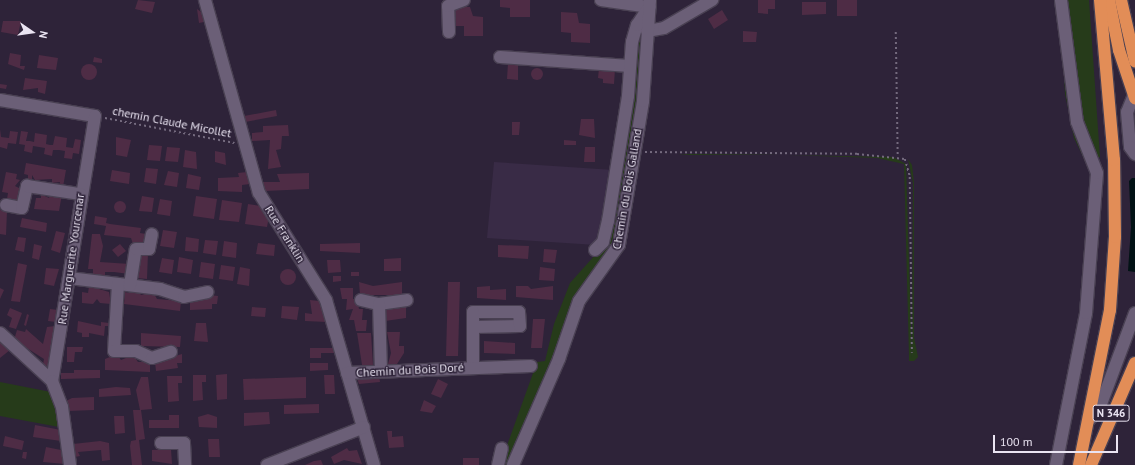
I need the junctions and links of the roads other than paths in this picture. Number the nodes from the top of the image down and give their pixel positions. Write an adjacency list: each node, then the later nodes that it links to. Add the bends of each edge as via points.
1 (205, 0): 36 (street, Rue Franklin, via 259,193 326,300)
2 (464, 0): 11 (street, via 448,6)
3 (601, 0): 9 (street)
4 (712, 0): 10 (street, via 664,28)
5 (1062, 0): 48 (street, via 1077,122 1097,173 1086,314)
6 (1100, 0): 38 (highway, N 346, via 1114,160 1115,237 1110,310)
7 (1109, 0): 15 (highway)
8 (1121, 0): 13 (highway)
9 (649, 4): 10 (street, Chemin du Bois Galland); 14 (street, via 634,33)
10 (647, 31): 47 (street, Chemin du Bois Galland, via 643,101 618,250 579,301 559,359)
11 (448, 32)
12 (500, 57): 14 (street)
13 (1135, 61)
14 (630, 66): 21 (street, via 607,226 603,242)
15 (1134, 97): 17 (street, via 1127,112 1130,147)
16 (0, 100): 18 (street, Rue Marguerite Yourcenar, via 95,116)
17 (1135, 154)
18 (80, 194): 19 (street, via 27,186 22,208); 22 (street, Rue Marguerite Yourcenar)
19 (6, 205)
20 (152, 234): 23 (street, via 149,249 136,249)
21 (595, 250)
22 (70, 278): 23 (street); 37 (street, Rue Marguerite Yourcenar)
23 (124, 284): 24 (street, via 160,288 184,297); 31 (street, via 114,350 136,351 152,358)
24 (207, 292)
25 (361, 300): 27 (street)
26 (407, 300): 27 (street)
27 (379, 304): 35 (street)
28 (1135, 313): 38 (street, via 1101,404)
29 (473, 328): 33 (street, Chemin du Bois Doré)
30 (0, 333): 37 (street)
31 (171, 352)
32 (1135, 363): 50 (highway, N 346)
33 (473, 366): 34 (street, Chemin du Bois Doré); 35 (street, Chemin du Bois Doré)
34 (531, 366)
35 (381, 371): 36 (street, Chemin du Bois Doré)
36 (347, 373): 39 (street, Rue Franklin)
37 (52, 381): 42 (street, via 62,407)
38 (1090, 419): 49 (highway, N 346)
39 (364, 427): 44 (street); 45 (street, Rue Franklin)
40 (161, 443): 43 (street, via 184,443)
41 (502, 448): 46 (street)
42 (70, 465)
43 (186, 465)
44 (267, 465)
45 (374, 465)
46 (498, 465)
47 (513, 465)
48 (1056, 465)
49 (1079, 465)
50 (1091, 465)

